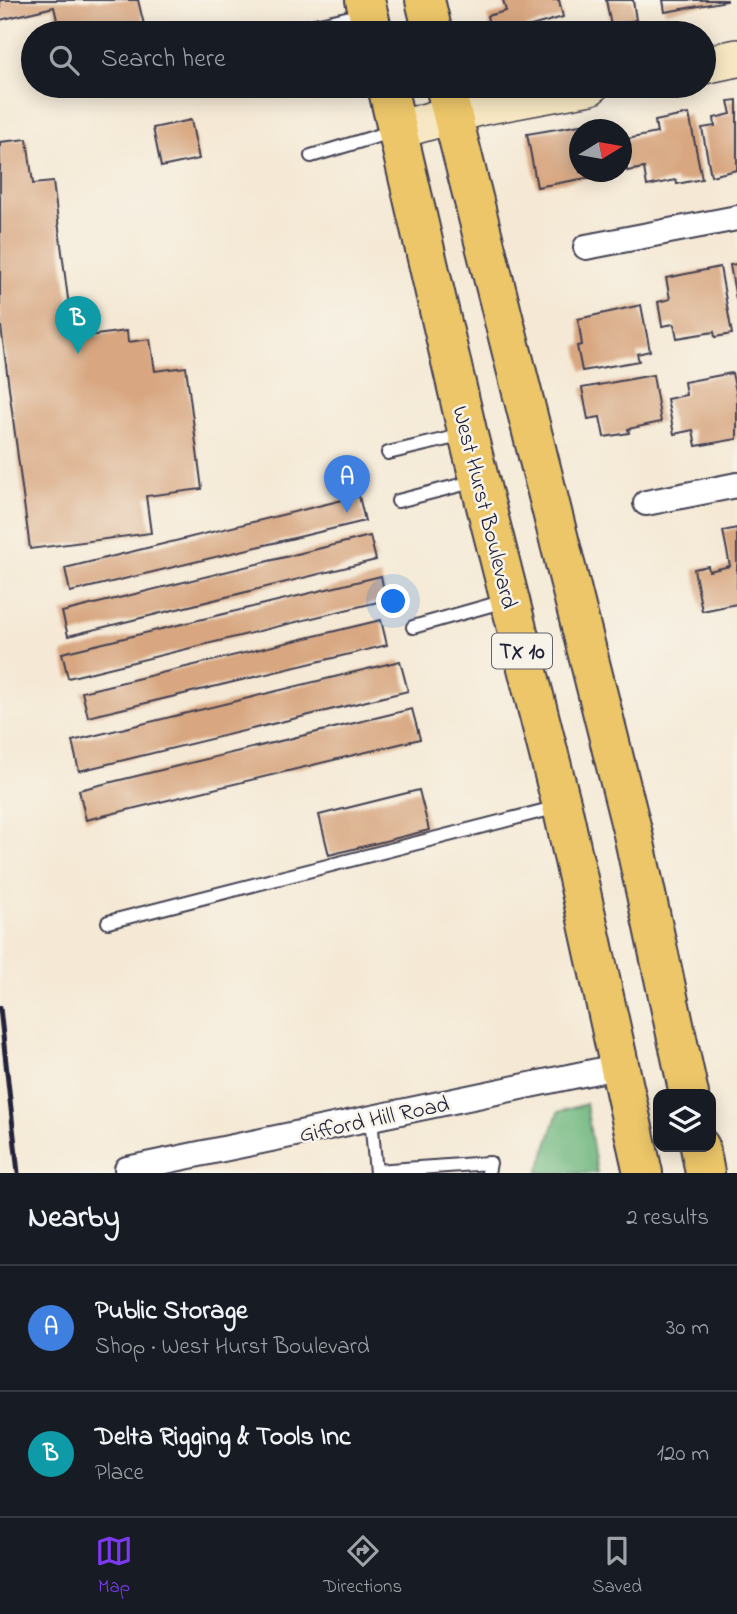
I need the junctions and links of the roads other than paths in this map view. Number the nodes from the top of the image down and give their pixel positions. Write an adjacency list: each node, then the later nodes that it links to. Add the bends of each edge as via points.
1 (425, 0): 4 (main road)
2 (368, 15): 3 (lane)
3 (338, 21)
4 (430, 21)
5 (737, 58): 6 (street)
6 (716, 62)
7 (390, 98): 10 (main road, West Hurst Boulevard / TX 10)
8 (523, 98): 9 (street, via 489,104)
9 (449, 100): 10 (street); 25 (main road, TX 10, via 633,834)
10 (398, 130): 11 (lane); 14 (main road, West Hurst Boulevard / TX 10)
11 (311, 156)
12 (737, 218): 13 (street)
13 (586, 247)
14 (468, 435): 15 (lane); 16 (main road, West Hurst Boulevard / TX 10)
15 (388, 453)
16 (480, 481): 18 (lane); 20 (main road, West Hurst Boulevard / TX 10)
17 (737, 485): 19 (street)
18 (398, 500)
19 (646, 503)
20 (509, 600): 21 (lane); 22 (main road, West Hurst Boulevard / TX 10)
21 (413, 627)
22 (562, 806): 23 (lane); 24 (main road, West Hurst Boulevard / TX 10)
23 (108, 922)
24 (621, 1066): 26 (street, Gifford Hill Road); 31 (main road, West Hurst Boulevard / TX 10)
25 (688, 1089)
26 (371, 1118): 28 (street, Gifford Hill Road); 29 (lane)
27 (700, 1152): 32 (main road)
28 (127, 1171)
29 (376, 1172): 30 (lane, via 490,1163)
30 (488, 1173)
31 (643, 1173)
32 (705, 1173)

